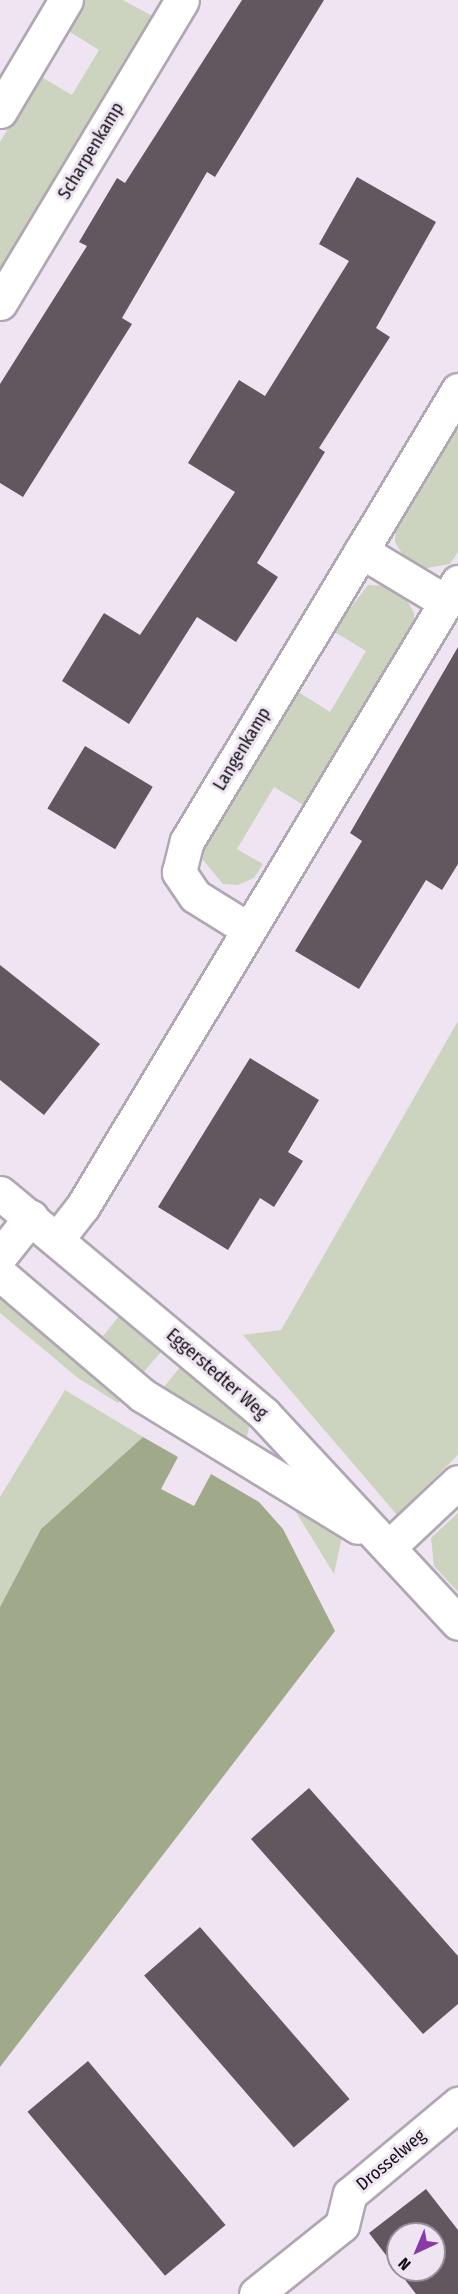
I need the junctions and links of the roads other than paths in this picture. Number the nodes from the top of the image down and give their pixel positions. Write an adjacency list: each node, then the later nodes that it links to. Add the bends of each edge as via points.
1 (66, 0): 3 (street)
2 (182, 0): 4 (street, Scharpenkamp)
3 (0, 111)
4 (0, 303)
5 (458, 390): 6 (street, Langenkamp)
6 (361, 551): 7 (street); 8 (street, Langenkamp, via 187,841 179,872 195,896)
7 (452, 592): 8 (street)
8 (248, 929): 11 (street, via 82,1206)
9 (0, 1193): 10 (street, Eggerstedter Weg)
10 (31, 1217): 11 (street, Eggerstedter Weg); 12 (street)
11 (58, 1238): 15 (street, Eggerstedter Weg, via 264,1414)
12 (0, 1257)
13 (0, 1274): 15 (street, Eggerstedter Weg, via 142,1395)
14 (458, 1482): 15 (street)
15 (390, 1546): 16 (street, Eggerstedter Weg)
16 (458, 1623)
17 (458, 2104): 18 (street, Drosselweg, via 350,2194 342,2225)
18 (256, 2294)

